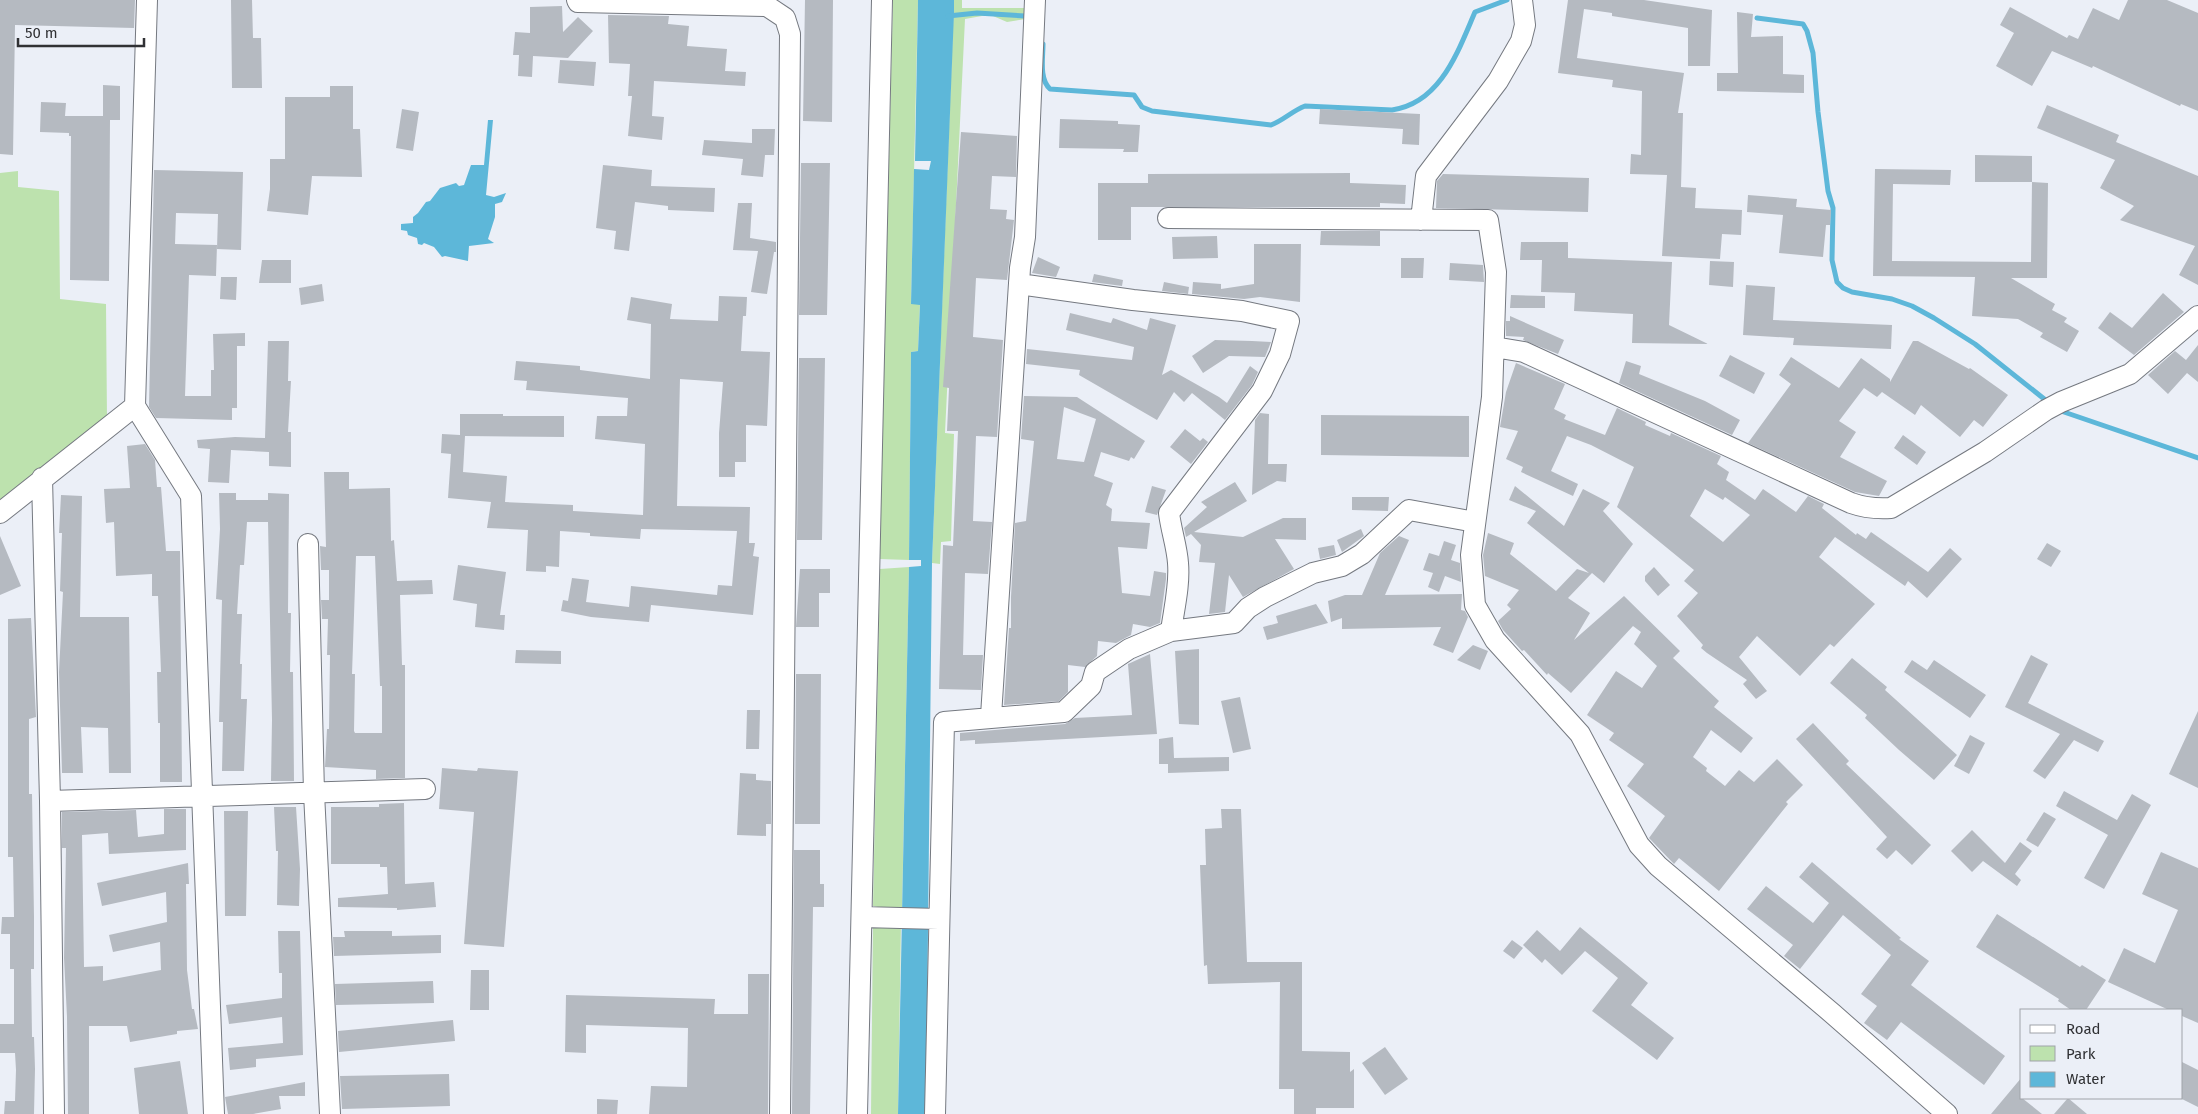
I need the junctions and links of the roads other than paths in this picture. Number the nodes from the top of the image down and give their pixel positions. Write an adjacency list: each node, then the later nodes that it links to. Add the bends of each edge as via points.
1 (147, 0): 11 (street)
2 (577, 0): 27 (street, via 767,6 785,18 790,34)
3 (882, 0): 22 (street)
4 (1035, 0): 8 (street, via 1025,237)
5 (1522, 0): 7 (street, via 1525,25 1521,41 1498,81 1426,176)
6 (1168, 218): 7 (street)
7 (1421, 220): 10 (street, via 1488,220 1496,272)
8 (1019, 284): 16 (street, via 1242,311 1289,321 1280,354 1262,391 1169,513 1178,562); 17 (street)
9 (2198, 316): 10 (street, via 2130,374 2061,402 1891,508 1881,509 1868,509 1851,503 1524,352)
10 (1494, 348): 14 (street, via 1492,397)
11 (135, 406): 12 (street); 20 (street, via 192,496)
12 (42, 478): 13 (street); 21 (street)
13 (0, 513)
14 (1475, 522): 16 (street, via 1409,510 1362,554 1342,566 1313,573 1265,597 1234,623); 30 (street, via 1472,582 1475,605 1484,624 1580,734 1639,846 1658,866)
15 (308, 544): 19 (street)
16 (1172, 630): 17 (street, via 1129,649 1096,672 1091,686 1064,712)
17 (991, 716): 23 (street, via 944,722)
18 (426, 789): 19 (street)
19 (314, 793): 20 (street); 26 (street)
20 (201, 796): 21 (street); 25 (street)
21 (50, 801): 24 (street)
22 (862, 918): 23 (street); 28 (street)
23 (929, 918): 29 (street)
24 (54, 1114)
25 (214, 1114)
26 (330, 1114)
27 (780, 1114)
28 (857, 1114)
29 (935, 1114)
30 (1947, 1114)

